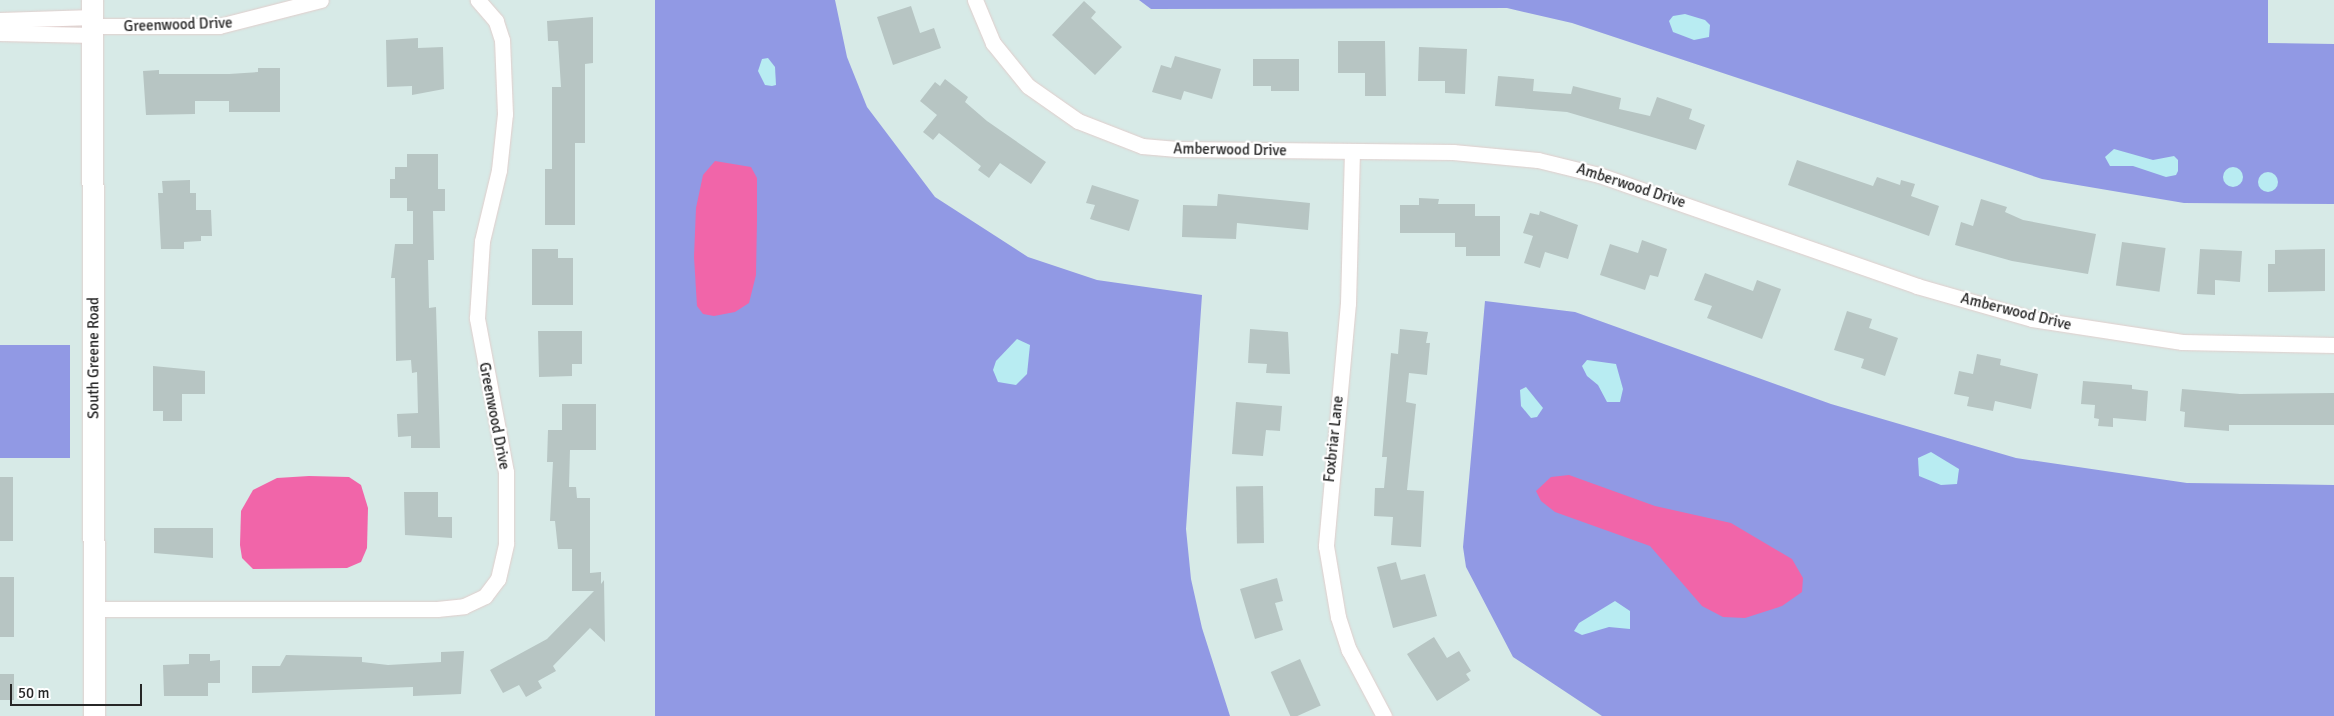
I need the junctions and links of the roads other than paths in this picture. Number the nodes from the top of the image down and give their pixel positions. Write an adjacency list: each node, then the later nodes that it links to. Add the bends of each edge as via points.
1 (321, 0): 5 (street, Greenwood Drive, via 219,26)
2 (478, 0): 9 (street, Greenwood Drive, via 496,21 502,40 505,114 500,170 482,241 477,308 506,472 506,542 498,579 485,596 464,606 437,609)
3 (975, 0): 7 (street, Amberwood Drive, via 993,43 1028,86 1078,121 1109,135 1142,146 1177,150)
4 (0, 20): 5 (street)
5 (93, 20): 6 (street); 9 (street, South Greene Road)
6 (0, 33)
7 (1352, 151): 8 (street, Amberwood Drive, via 1492,154 1569,166 1917,286 2072,327 2210,344); 11 (street, Foxbriar Lane, via 1348,303 1326,546 1338,617 1348,650)
8 (2334, 345)
9 (95, 609): 10 (street, South Greene Road)
10 (94, 716)
11 (1384, 716)

